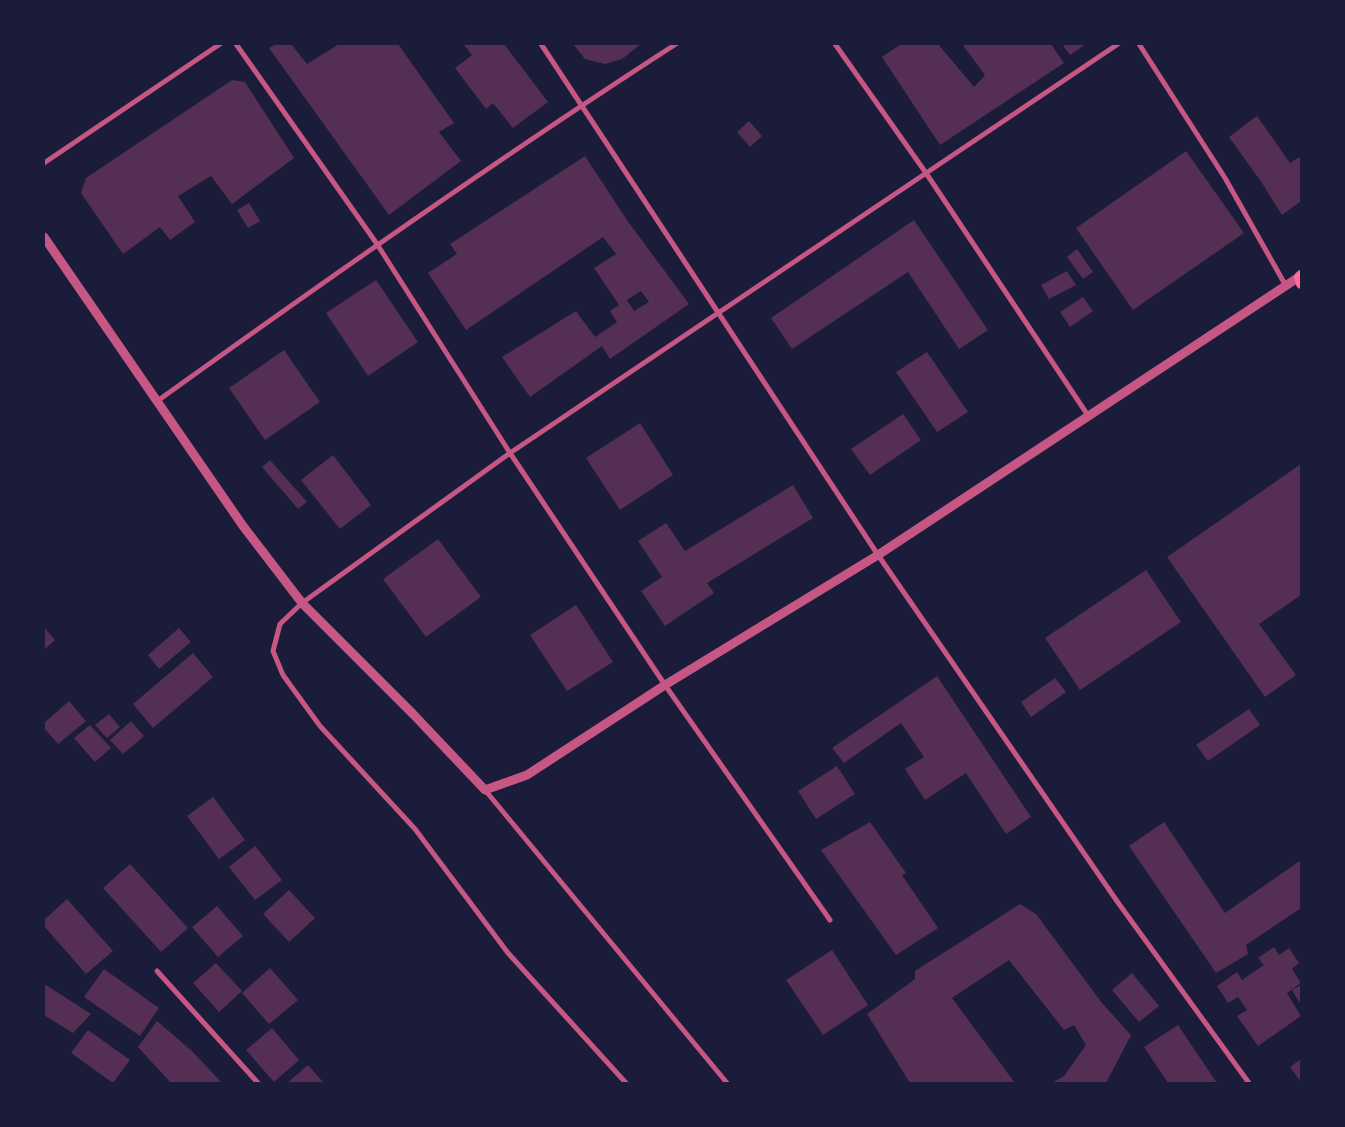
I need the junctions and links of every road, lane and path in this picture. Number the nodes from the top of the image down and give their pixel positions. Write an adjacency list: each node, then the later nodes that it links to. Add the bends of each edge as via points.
1 (220, 44): 9 (street)
2 (236, 44): 12 (street)
3 (541, 44): 8 (street)
4 (676, 44): 8 (street)
5 (835, 44): 10 (street)
6 (1118, 44): 10 (street)
7 (1138, 44): 14 (street, via 1225,178)
8 (580, 106): 12 (street); 15 (street)
9 (44, 163)
10 (926, 173): 15 (street); 17 (street)
11 (44, 237): 16 (street)
12 (377, 244): 16 (street); 18 (street)
13 (1300, 279): 14 (street)
14 (1286, 286): 17 (street)
15 (719, 311): 18 (street); 19 (street)
16 (155, 402): 20 (street)
17 (1089, 418): 19 (street)
18 (510, 453): 20 (street); 21 (street)
19 (878, 555): 21 (street); 28 (street, via 1119,904)
20 (302, 603): 22 (street); 26 (street, via 280,624 274,651 283,675 320,726 415,829 508,953)
21 (665, 685): 22 (street, via 528,775); 23 (street)
22 (485, 790): 27 (street)
23 (830, 920)
24 (157, 970): 25 (street)
25 (258, 1083)
26 (626, 1083)
27 (727, 1083)
28 (1249, 1083)

